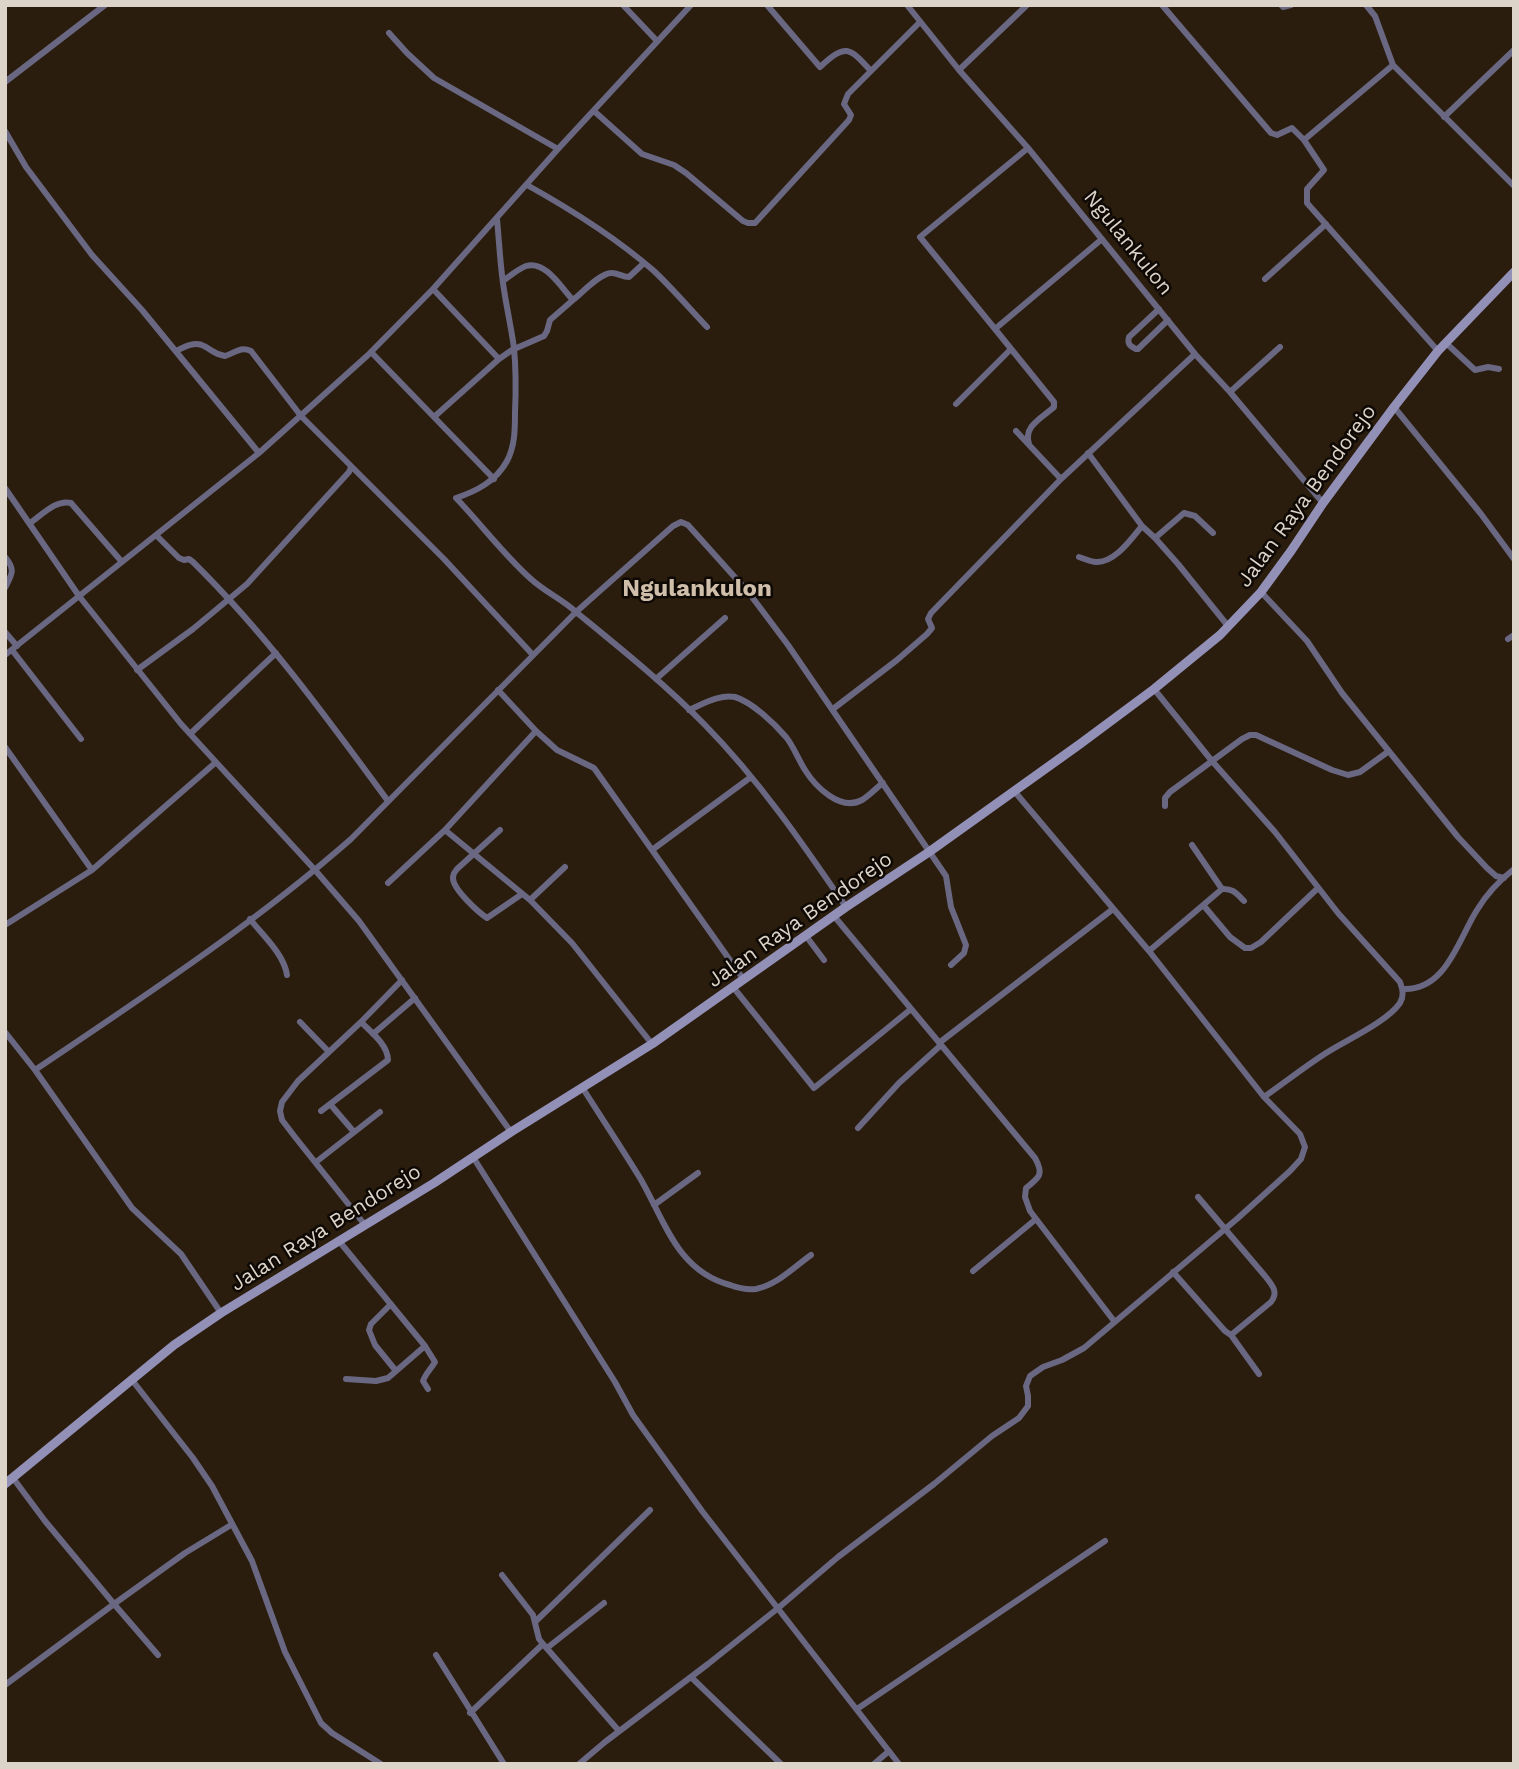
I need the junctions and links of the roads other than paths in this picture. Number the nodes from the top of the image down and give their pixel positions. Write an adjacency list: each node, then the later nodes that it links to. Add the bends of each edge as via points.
1 (105, 5): 18 (street)
2 (623, 5): 13 (street)
3 (691, 5): 13 (street)
4 (767, 5): 17 (street, via 820,67 848,50)
5 (907, 5): 11 (street, Ngulankulon)
6 (1027, 5): 16 (street)
7 (1162, 5): 22 (street, via 1271,133 1278,135 1292,128)
8 (1281, 5): 9 (street)
9 (1291, 5)
10 (1366, 5): 15 (street, via 1376,16)
11 (920, 22): 16 (street, Ngulankulon); 17 (street)
12 (389, 33): 24 (street, via 434,78)
13 (657, 41): 19 (street)
14 (1514, 50): 20 (street)
15 (1393, 65): 20 (street); 22 (street)
16 (959, 70): 23 (street, Ngulankulon)
17 (871, 71): 19 (street, via 846,96 849,120 755,223 743,221 674,165 642,154)
18 (5, 82)
19 (594, 111): 24 (street)
20 (1444, 117): 26 (street)
21 (5, 131): 44 (street, via 26,167 92,254)
22 (1304, 139): 28 (street, via 1324,170 1307,189 1307,203)
23 (1028, 148): 29 (street, Ngulankulon); 39 (street, via 920,237)
24 (558, 149): 25 (street)
25 (527, 184): 27 (street); 30 (street, via 596,226)
26 (1514, 186)
27 (496, 219): 33 (street); 34 (street)
28 (1326, 224): 32 (street); 45 (street)
29 (1102, 239): 36 (street, Ngulankulon); 39 (street)
30 (644, 263): 35 (street, via 629,277 607,273); 38 (street)
31 (1514, 272): 40 (main road, Jalan Raya Bendorejo)
32 (1265, 279)
33 (503, 281): 35 (street, via 532,265 554,276); 43 (street)
34 (433, 289): 46 (street); 48 (street)
35 (573, 300): 43 (street, via 550,320 544,336)
36 (1159, 309): 37 (street, Ngulankulon); 37 (street, via 1129,337 1129,345 1138,349)
37 (1168, 320): 47 (street, Ngulankulon)
38 (707, 327)
39 (995, 329): 42 (street)
40 (1446, 343): 45 (main road, Jalan Raya Bendorejo); 49 (street, via 1475,370)
41 (1280, 347): 50 (street)
42 (1011, 349): 51 (street); 56 (street, via 1055,402 1029,429)
43 (512, 350): 48 (street); 60 (street, via 516,390 512,448)
44 (176, 351): 53 (street, via 198,344 225,356 238,349 251,351); 57 (street)
45 (1438, 351): 52 (main road, Jalan Raya Bendorejo)
46 (371, 352): 53 (street); 54 (street)
47 (1195, 354): 50 (street, Ngulankulon); 58 (street)
48 (499, 359): 54 (street)
49 (1499, 369)
50 (1230, 392): 63 (street, Ngulankulon)
51 (956, 404)
52 (1394, 407): 63 (main road, Jalan Raya Bendorejo); 71 (street)
53 (301, 416): 57 (street); 59 (street)
54 (434, 417): 60 (street)
55 (1016, 430): 56 (street)
56 (1029, 444): 61 (street)
57 (258, 453): 67 (street)
58 (1088, 453): 61 (street); 65 (street)
59 (351, 467): 76 (street, via 260,572); 84 (street)
60 (494, 479): 77 (street, via 456,498 530,579)
61 (1061, 479): 89 (street, via 931,613 932,628 927,634)
62 (5, 488): 64 (street)
63 (1323, 503): 74 (main road, Jalan Raya Bendorejo)
64 (30, 523): 72 (street, via 57,504 71,503); 75 (street)
65 (1142, 526): 68 (street); 70 (street, via 1107,561)
66 (1213, 533): 68 (street, via 1195,516 1184,513)
67 (156, 535): 72 (street); 76 (street, via 179,558 191,560)
68 (1155, 538): 79 (street)
69 (5, 557): 73 (street, via 12,567)
70 (1079, 557)
71 (1514, 559)
72 (122, 562): 75 (street)
73 (5, 588)
74 (1261, 592): 79 (main road, Jalan Raya Bendorejo); 95 (street, via 1307,641)
75 (79, 596): 81 (street); 85 (street)
76 (229, 600): 82 (street); 85 (street)
77 (576, 612): 84 (street); 86 (street); 89 (street, via 681,522 749,593)
78 (725, 618): 86 (street)
79 (1228, 626): 87 (main road, Jalan Raya Bendorejo)
80 (5, 632): 81 (street)
81 (14, 648): 83 (street); 93 (street)
82 (276, 653): 92 (street); 101 (street)
83 (5, 655)
84 (533, 655): 88 (street)
85 (138, 670): 92 (street)
86 (656, 679): 90 (street)
87 (1154, 689): 96 (street); 100 (main road, Jalan Raya Bendorejo)
88 (498, 690): 91 (street); 101 (street)
89 (833, 709): 99 (street)
90 (689, 710): 98 (street); 99 (street, via 727,697 750,705 786,737 812,779 845,803 861,801)
91 (536, 731): 103 (street); 106 (street, via 565,755 594,768)
92 (190, 734): 97 (street)
93 (81, 739)
94 (5, 747): 111 (street)
95 (1389, 751): 96 (street, via 1348,775 1250,735); 113 (street, via 1458,837 1496,876)
96 (1212, 761): 102 (street, via 1170,792); 115 (street)
97 (215, 763): 111 (street); 112 (street)
98 (751, 777): 106 (street); 121 (street)
99 (883, 783): 107 (street)
100 (1015, 792): 107 (main road, Jalan Raya Bendorejo); 122 (street)
101 (388, 802): 112 (street)
102 (1165, 806)
103 (444, 830): 108 (street); 114 (street)
104 (500, 830): 108 (street)
105 (1192, 845): 116 (street)
106 (652, 850): 132 (street)
107 (929, 852): 121 (main road, Jalan Raya Bendorejo); 129 (street, via 946,876 951,906 966,945)
108 (473, 854): 117 (street); 117 (street, via 457,869 453,882 484,917)
109 (565, 867): 118 (street)
110 (1514, 869): 113 (street)
111 (92, 870): 125 (street)
112 (315, 870): 124 (street); 131 (street)
113 (1504, 878): 134 (street, via 1479,906 1444,970 1423,987)
114 (387, 883)
115 (1318, 888): 120 (street, via 1251,948 1230,937); 134 (street)
116 (1222, 889): 119 (street, via 1235,891); 120 (street)
117 (522, 894): 118 (street)
118 (530, 900): 141 (street, via 572,943)
119 (1244, 901)
120 (1204, 906): 127 (street)
121 (846, 907): 123 (main road, Jalan Raya Bendorejo)
122 (1114, 909): 127 (street); 142 (street)
123 (834, 916): 126 (main road, Jalan Raya Bendorejo); 136 (street)
124 (250, 919): 130 (street, via 282,957); 144 (street)
125 (5, 925)
126 (806, 936): 128 (street); 132 (main road, Jalan Raya Bendorejo)
127 (1149, 951): 146 (street)
128 (824, 960)
129 (951, 965)
130 (287, 975)
131 (402, 980): 135 (street); 138 (street)
132 (744, 980): 133 (main road, Jalan Raya Bendorejo)
133 (733, 987): 136 (street, via 814,1088); 141 (main road, Jalan Raya Bendorejo)
134 (1403, 989): 146 (street, via 1403,998 1387,1016)
135 (415, 998): 139 (street); 152 (street)
136 (911, 1009): 142 (street)
137 (300, 1022): 143 (street)
138 (361, 1022): 139 (street); 143 (street)
139 (373, 1034): 147 (street, via 388,1060)
140 (6, 1036): 144 (street)
141 (652, 1044): 145 (main road, Jalan Raya Bendorejo)
142 (940, 1044): 150 (street); 158 (street, via 1035,1158 1040,1174 1026,1188 1025,1197)
143 (329, 1052): 154 (street, via 298,1081 280,1111 282,1120)
144 (35, 1070): 166 (street, via 132,1208 181,1254)
145 (582, 1087): 152 (main road, Jalan Raya Bendorejo); 157 (street)
146 (1264, 1097): 160 (street, via 1300,1134 1305,1147 1290,1171)
147 (330, 1104): 148 (street); 151 (street)
148 (321, 1111)
149 (380, 1112): 151 (street)
150 (858, 1128)
151 (354, 1132): 154 (street)
152 (512, 1132): 153 (main road, Jalan Raya Bendorejo)
153 (473, 1157): 159 (main road, Jalan Raya Bendorejo); 182 (street, via 633,1415)
154 (316, 1162): 159 (street)
155 (698, 1174): 157 (street)
156 (1198, 1197): 160 (street)
157 (654, 1205): 162 (street, via 684,1257 715,1281 753,1290 777,1280)
158 (1036, 1219): 163 (street); 167 (street)
159 (365, 1224): 161 (main road, Jalan Raya Bendorejo)
160 (1224, 1229): 164 (street); 168 (street, via 1276,1292 1271,1302)
161 (339, 1241): 165 (street); 166 (main road, Jalan Raya Bendorejo)
162 (811, 1255)
163 (973, 1271)
164 (1173, 1272): 167 (street); 168 (street)
165 (391, 1304): 169 (street); 170 (street, via 369,1329 375,1345)
166 (221, 1313): 172 (main road, Jalan Raya Bendorejo)
167 (1114, 1321): 182 (street, via 1084,1348 1034,1373 1026,1386 1028,1406 1015,1421)
168 (1231, 1335): 171 (street)
169 (425, 1346): 170 (street); 174 (street, via 435,1362 423,1381)
170 (397, 1371): 173 (street, via 376,1381)
171 (1259, 1374)
172 (132, 1380): 175 (main road, Jalan Raya Bendorejo); 177 (street, via 193,1458)
173 (346, 1380)
174 (428, 1389)
175 (9, 1481): 181 (street)
176 (650, 1510): 183 (street)
177 (231, 1525): 181 (street); 193 (street, via 252,1561 285,1652 321,1723)
178 (1105, 1541): 189 (street)
179 (502, 1575): 183 (street)
180 (604, 1603): 184 (street)
181 (114, 1604): 185 (street); 188 (street)
182 (777, 1609): 187 (street); 189 (street)
183 (536, 1621): 184 (street)
184 (545, 1646): 190 (street); 191 (street)
185 (158, 1655)
186 (436, 1656): 190 (street)
187 (691, 1677): 191 (street); 196 (street)
188 (5, 1685)
189 (857, 1709): 192 (street)
190 (471, 1713): 194 (street)
191 (619, 1731): 195 (street)
192 (889, 1751): 197 (street); 198 (street)
193 (381, 1764)
194 (504, 1764)
195 (579, 1764)
196 (781, 1764)
197 (874, 1764)
198 (899, 1764)

